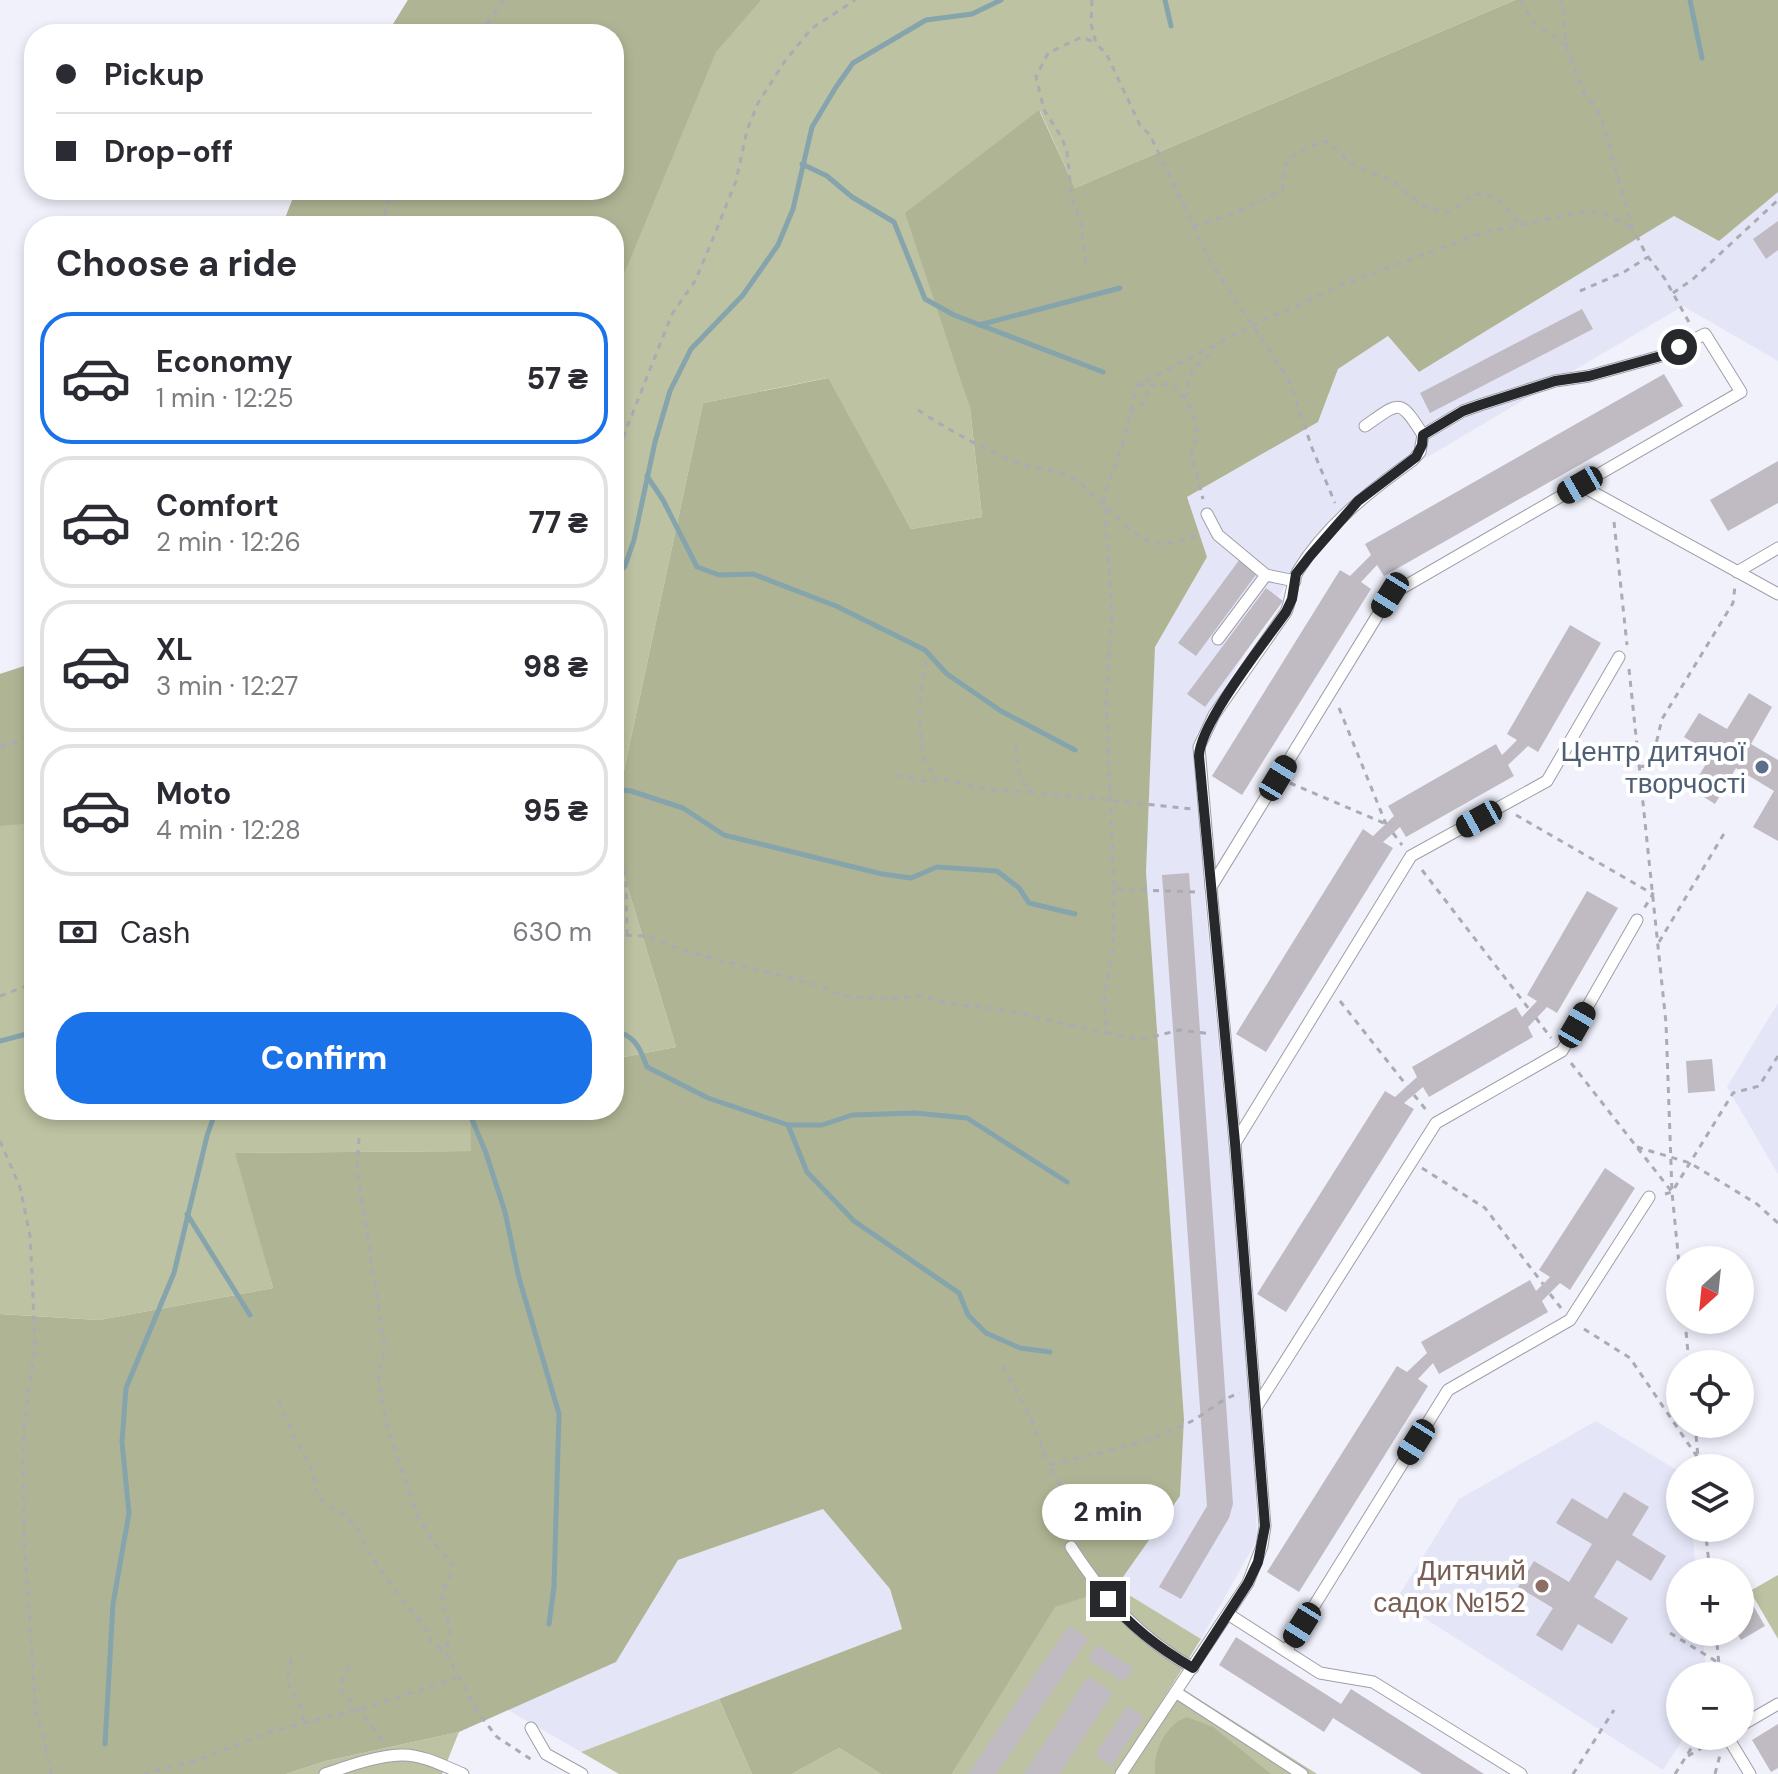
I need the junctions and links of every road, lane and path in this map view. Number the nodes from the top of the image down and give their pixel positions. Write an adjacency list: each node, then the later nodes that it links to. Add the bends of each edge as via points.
1 (504, 0): 6 (path)
2 (855, 0): 26 (path, via 811,29 762,95 712,241 695,281 672,314)
3 (1092, 0): 7 (path)
4 (1520, 0): 8 (path, via 1534,23)
5 (1560, 0): 8 (path)
6 (487, 24)
7 (1096, 43): 11 (path, via 1150,135); 14 (path, via 1082,37 1048,53 1036,77 1044,110 1067,152)
8 (1566, 45): 12 (path, via 1584,93 1602,120)
9 (1778, 200): 16 (path)
10 (1520, 225): 11 (path, via 1500,201 1485,194 1471,196 1452,212 1424,207 1393,181 1351,164 1322,141 1290,157 1279,192 1245,210); 12 (path, via 1599,212); 17 (path, via 1479,234 1341,285)
11 (1193, 226): 17 (path, via 1211,263)
12 (1632, 227): 13 (path)
13 (1648, 257): 15 (path); 16 (path)
14 (1086, 263)
15 (1580, 291)
16 (1673, 293): 18 (path)
17 (1254, 325): 19 (path); 32 (path, via 1289,380)
18 (1697, 338): 27 (lane, via 1661,356 1555,381 1463,411); 28 (lane, via 1705,334 1741,392)
19 (1214, 345): 20 (path); 22 (path, via 1194,367)
20 (1137, 385): 21 (path); 24 (path)
21 (1147, 385): 22 (path, via 1173,384); 24 (path, via 1144,405)
22 (1185, 398): 31 (path, via 1196,423 1191,453)
23 (918, 410): 30 (path, via 1019,463 1074,480)
24 (1130, 412): 30 (path)
25 (1365, 426): 27 (lane, via 1401,406)
26 (624, 435)
27 (1423, 435): 32 (lane, via 1413,460)
28 (1580, 485): 29 (lane); 43 (lane, via 1390,595)
29 (1612, 503): 35 (lane); 40 (path)
30 (1104, 505): 33 (path, via 1131,532 1164,545); 52 (path, via 1112,615 1106,699)
31 (1207, 514): 33 (lane)
32 (1342, 517): 37 (lane)
33 (1215, 530): 36 (lane)
34 (1778, 548): 35 (lane)
35 (1737, 572): 38 (lane); 47 (path, via 1733,603 1662,719 1651,765)
36 (1266, 575): 37 (lane); 39 (lane)
37 (1295, 581): 54 (lane, via 1286,612 1203,737 1199,756)
38 (1778, 594)
39 (1218, 639)
40 (1626, 644)
41 (1624, 658): 47 (path); 53 (lane, via 1547,781)
42 (926, 661): 50 (path, via 921,732 924,760)
43 (1332, 689): 49 (lane); 49 (path, via 1386,824)
44 (24, 739): 46 (path)
45 (1016, 746): 51 (path, via 1016,767)
46 (0, 747)
47 (1639, 767): 61 (path)
48 (897, 775): 50 (path)
49 (1278, 778): 60 (lane)
50 (935, 779): 51 (path)
51 (1031, 792): 52 (path)
52 (1111, 802): 54 (path); 59 (path)
53 (1502, 806): 57 (lane); 61 (path)
54 (1204, 810): 60 (lane)
55 (1725, 832): 65 (path)
56 (1393, 833): 57 (path)
57 (1411, 856): 67 (lane); 69 (path)
58 (624, 872): 64 (path)
59 (1114, 889): 60 (path); 71 (path, via 1113,948 1104,1000)
60 (1212, 890): 72 (lane)
61 (1653, 894): 65 (path)
62 (1637, 920): 73 (lane)
63 (624, 936): 64 (path)
64 (627, 936): 71 (path, via 648,936 843,996 919,996)
65 (1658, 944): 82 (path)
66 (24, 987): 68 (path)
67 (1329, 988): 75 (path); 80 (lane)
68 (0, 996)
69 (1529, 1009)
70 (1536, 1018): 73 (path)
71 (1107, 1033): 72 (path, via 1139,1040 1180,1030)
72 (1225, 1035): 80 (lane)
73 (1562, 1051): 77 (lane); 81 (path)
74 (1778, 1056): 84 (path, via 1759,1086 1733,1093)
75 (1407, 1086)
76 (1414, 1095): 77 (path)
77 (1436, 1123): 83 (lane)
78 (359, 1138): 101 (path, via 357,1169 385,1348 378,1374 387,1427 418,1517 453,1564 441,1593 450,1628)
79 (0, 1141): 120 (path, via 20,1187 30,1236 35,1347 24,1424 24,1536 36,1714)
80 (1235, 1143): 92 (lane)
81 (1637, 1147): 82 (path); 85 (path)
82 (1670, 1157): 84 (path); 85 (path)
83 (1412, 1162): 89 (path, via 1485,1208); 94 (lane)
84 (1690, 1163): 85 (path); 87 (path)
85 (1672, 1192): 88 (path)
86 (1649, 1197): 90 (lane)
87 (1778, 1223)
88 (1677, 1246)
89 (1543, 1284)
90 (1570, 1320): 95 (path, via 1630,1358); 100 (lane, via 1448,1390)
91 (1003, 1366): 96 (path)
92 (1256, 1393): 94 (lane); 96 (path, via 1231,1395 1169,1431)
93 (279, 1400): 101 (path, via 313,1472 318,1497 347,1516 431,1642)
94 (1257, 1407): 98 (lane, via 1265,1526 1248,1583)
95 (1695, 1454)
96 (1049, 1465): 97 (path, via 1060,1485)
97 (1071, 1547): 105 (lane, via 1123,1616)
98 (1228, 1614): 100 (lane); 105 (lane)
99 (1691, 1646): 103 (path)
100 (1286, 1651): 127 (lane, via 1320,1673 1373,1682)
101 (446, 1653): 106 (path)
102 (291, 1659): 112 (path, via 287,1682)
103 (1717, 1662)
104 (349, 1666): 109 (path, via 342,1690)
105 (1193, 1668): 107 (lane)
106 (457, 1678): 109 (path); 119 (path, via 497,1737)
107 (1177, 1693): 125 (lane); 126 (lane)
108 (1778, 1704): 111 (lane)
109 (357, 1710): 112 (path); 117 (path)
110 (1614, 1710): 128 (path)
111 (1754, 1718)
112 (304, 1723): 121 (path)
113 (531, 1728): 124 (lane, via 546,1754)
114 (1690, 1750): 118 (path)
115 (1700, 1750): 118 (path)
116 (1734, 1750): 130 (lane)
117 (394, 1756): 122 (lane); 123 (lane, via 415,1756)
118 (1685, 1758): 129 (path)
119 (538, 1764)
120 (51, 1774)
121 (143, 1774)
122 (325, 1774)
123 (463, 1774)
124 (582, 1774)
125 (1121, 1774)
126 (1302, 1774)
127 (1521, 1774)
128 (1573, 1774)
129 (1675, 1774)
130 (1750, 1774)

